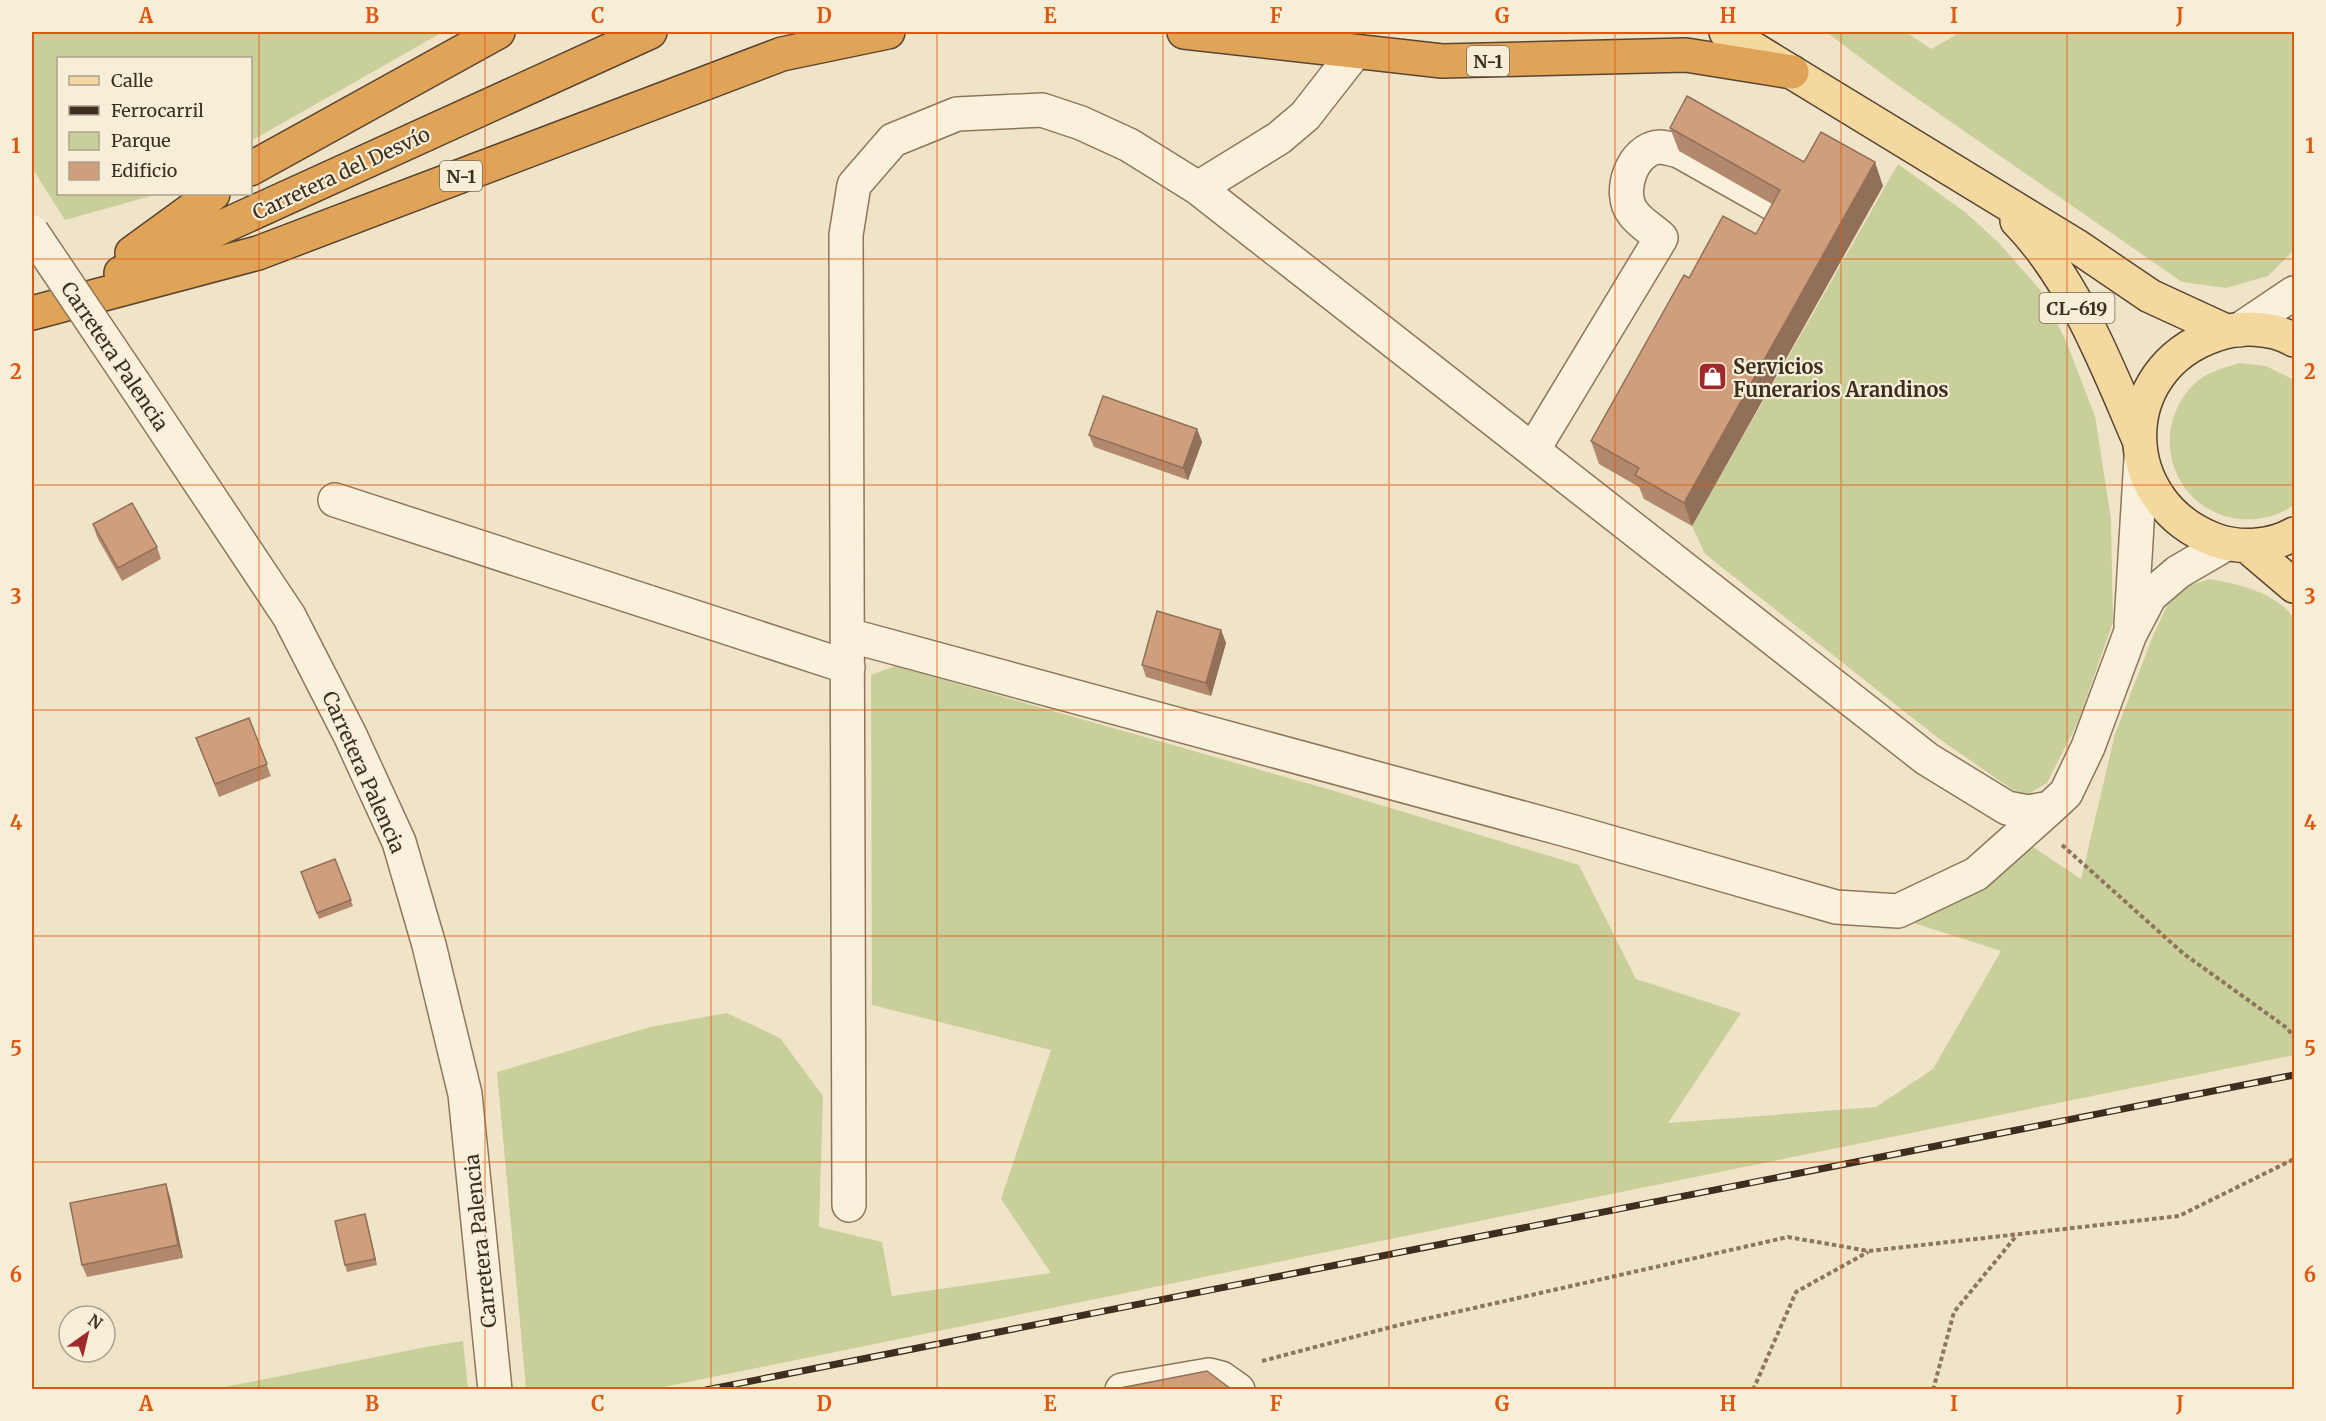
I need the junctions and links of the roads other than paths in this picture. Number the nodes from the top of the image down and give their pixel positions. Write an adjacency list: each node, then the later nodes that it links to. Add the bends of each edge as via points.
1 (498, 32): 8 (highway)
2 (650, 32): 15 (highway, Carretera del Desvío)
3 (888, 32): 16 (highway, N-1, via 782,54 258,253)
4 (1184, 32): 6 (highway, N-1)
5 (1726, 32): 7 (main road, CL-619)
6 (1355, 52): 7 (highway, N-1, via 1442,61 1686,55); 9 (street, via 1305,116 1279,138)
7 (1792, 72): 10 (main road, CL-619)
8 (252, 168)
9 (1198, 188): 20 (street); 26 (street, via 1129,145 1042,110 957,114 893,140 854,185 846,235)
10 (1990, 194): 17 (main road, CL-619, via 2150,296); 19 (main road, CL-619, via 2040,244 2069,290)
11 (212, 195): 15 (highway)
12 (1789, 213): 20 (street, via 1679,151 1660,147 1646,153 1631,169 1626,191 1632,213 1661,238)
13 (32, 232): 31 (street, Carretera Palencia, bridge, via 289,616 399,842 465,1094)
14 (2295, 293): 17 (street)
15 (76, 294): 16 (highway, Carretera del Desvío)
16 (32, 313)
17 (2233, 330): 18 (main road, CL-619, via 2263,330); 19 (main road, CL-619, via 2198,341 2154,382 2142,410)
18 (2295, 340)
19 (2140, 449): 23 (main road, CL-619, via 2151,488 2170,513 2196,532); 25 (street)
20 (1533, 450): 28 (street, via 1927,759 2007,808)
21 (335, 500): 27 (street)
22 (2295, 534): 23 (main road, via 2283,540)
23 (2236, 545): 24 (main road, CL-619); 25 (street, via 2178,572 2150,597)
24 (2295, 586)
25 (2130, 634): 28 (street, via 2088,747 2066,793)
26 (848, 635): 27 (street); 28 (street, via 1836,907 1898,911 1976,874)
27 (848, 667): 29 (street)
28 (2042, 814)
29 (849, 1205)
30 (1222, 1381): 32 (street)
31 (495, 1389)
32 (1122, 1389)

